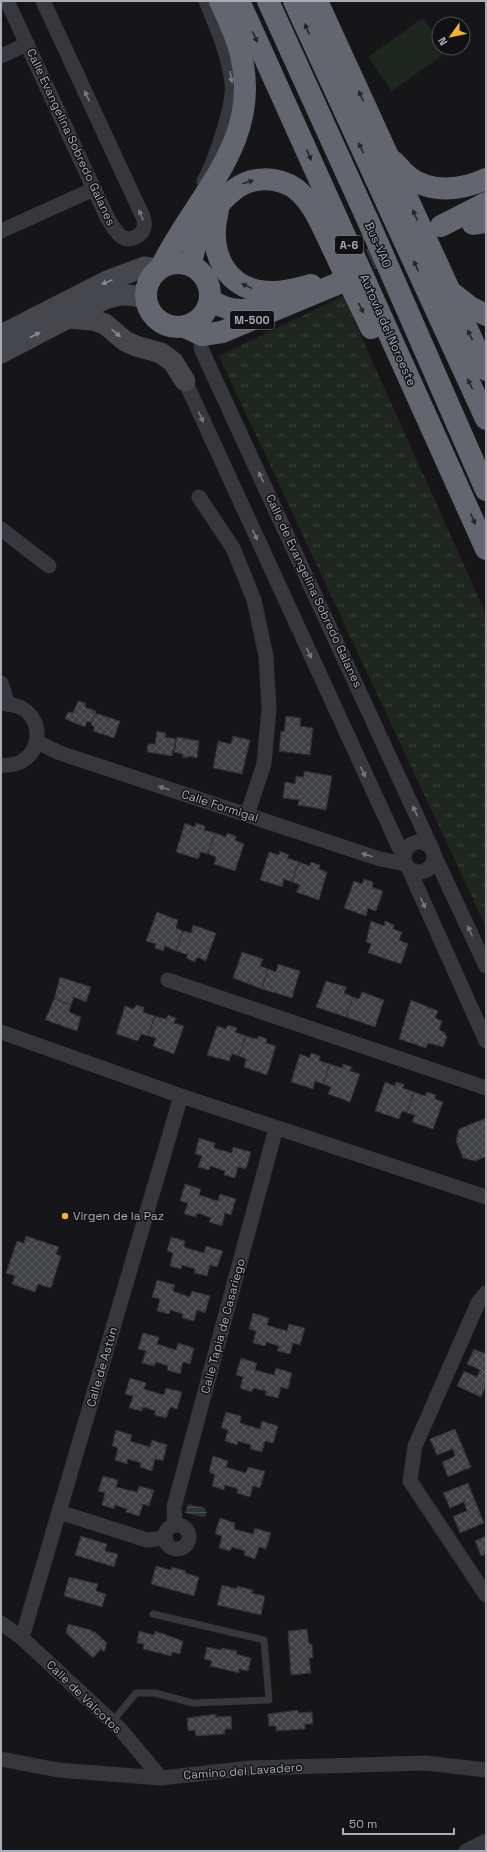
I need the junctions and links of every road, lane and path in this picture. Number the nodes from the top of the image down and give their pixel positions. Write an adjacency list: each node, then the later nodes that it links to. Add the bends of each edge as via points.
1 (7, 1): 9 (street, Calle Evangelina Sobredo Galanes)
2 (43, 1): 13 (street, Calle Evangelina Sobredo Galanes, one-way to 2, via 116,232 124,238 132,239 140,234 144,226 143,217)
3 (206, 1): 19 (street, one-way to 19, via 225,46 232,84 225,128 206,176)
4 (220, 1): 19 (highway, via 241,54 246,90 245,106 237,135 226,159)
5 (239, 1): 34 (highway, Autovía del Noroeste / A-6, one-way to 34)
6 (268, 1): 17 (highway, Bus-VAO)
7 (294, 1): 32 (highway, one-way to 7)
8 (317, 1): 11 (highway, one-way to 8)
9 (27, 44): 10 (street); 13 (street, Calle Evangelina Sobredo Galanes)
10 (1, 56)
11 (389, 157): 12 (highway, via 410,177 428,186 456,189); 22 (highway, one-way to 11)
12 (486, 179)
13 (94, 189): 18 (street)
14 (486, 203): 16 (highway, via 443,231)
15 (219, 206): 20 (highway, via 199,234); 21 (highway, one-way to 15, via 275,292 246,287 235,279 227,272 216,250 214,226); 34 (highway, one-way to 34, via 242,184 258,179 280,182 296,189 306,200 318,219 422,437)
16 (482, 221)
17 (369, 223): 33 (highway, via 427,336); 35 (highway, Bus-VAO)
18 (1, 231)
19 (155, 264): 20 (highway); 23 (highway, via 146,287); 28 (street, one-way to 28, via 82,293)
20 (191, 265): 24 (highway, via 207,280)
21 (312, 284): 24 (highway, M-500, via 258,308 244,310 219,306); 27 (highway, M-500, via 337,279 222,332)
22 (448, 288): 25 (highway, via 470,307); 30 (highway, one-way to 22)
23 (145, 299): 26 (street, via 118,295); 27 (highway, M-500, via 150,313 157,320 174,328)
24 (210, 299): 27 (highway, via 210,305)
25 (486, 315)
26 (67, 318): 29 (street, one-way to 26); 31 (street, one-way to 31, via 93,320 105,324 125,341 161,353 173,362)
27 (194, 331): 45 (street, Calle de Evangelina Sobredo Galanes, one-way to 27)
28 (1, 335)
29 (1, 353)
30 (486, 370)
31 (185, 382): 46 (street, one-way to 46)
32 (486, 419)
33 (486, 465)
34 (459, 488): 38 (highway, Autovía del Noroeste / A-6, one-way to 38)
35 (486, 490)
36 (199, 497): 44 (street, via 233,548 254,600 266,656 269,708 264,764)
37 (1, 529): 39 (street)
38 (486, 549)
39 (49, 566)
40 (1, 683): 41 (street)
41 (5, 704): 42 (street, via 18,706 36,723)
42 (37, 742): 43 (street, via 26,759 12,766); 44 (street, Calle Formigal, one-way to 42, via 60,753)
43 (1, 765)
44 (247, 815): 46 (street, Calle Formigal, one-way to 44, via 380,860)
45 (433, 852): 46 (street, via 432,866 425,872 416,872); 46 (street, via 423,842 413,843 406,849); 47 (street, Calle de Evangelina Sobredo Galanes, one-way to 45)
46 (406, 863): 50 (street, one-way to 50)
47 (486, 966)
48 (168, 980): 51 (street)
49 (1, 1032): 52 (street)
50 (486, 1041)
51 (486, 1088)
52 (181, 1096): 53 (street); 56 (street, Calle de Astún)
53 (276, 1128): 54 (street); 57 (street, Calle Tapia de Casariego, via 174,1507)
54 (486, 1197)
55 (486, 1293): 59 (street, via 478,1303 415,1446 410,1481)
56 (59, 1512): 58 (street, via 147,1540); 62 (street, Calle de Astún)
57 (175, 1525): 58 (street, via 167,1529); 58 (street, via 188,1530 188,1543 176,1550 168,1546)
58 (165, 1538)
59 (486, 1595)
60 (153, 1614): 63 (lane, via 264,1640 269,1700 193,1703 154,1693 136,1693)
61 (1, 1623): 62 (street, Calle de Valcotos)
62 (22, 1638): 63 (street, Calle de Valcotos)
63 (112, 1722): 66 (street, Calle de Valcotos)
64 (1, 1759): 66 (street, Camino del Lavadero, via 58,1770)
65 (486, 1770): 66 (street, Camino del Lavadero, via 426,1762 250,1768)
66 (161, 1778)
67 (486, 1841): 68 (street)
68 (466, 1851)

